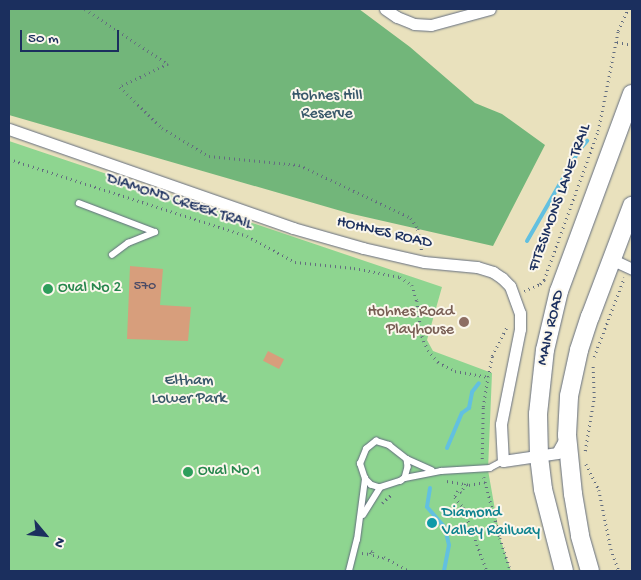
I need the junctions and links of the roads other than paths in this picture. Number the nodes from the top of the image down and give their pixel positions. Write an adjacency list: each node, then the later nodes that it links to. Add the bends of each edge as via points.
1 (385, 9): 2 (street, via 414,24 431,25)
2 (490, 9)
3 (632, 94): 11 (main road, MAIN ROAD, via 552,317 540,382)
4 (9, 128): 13 (street, HOHNES ROAD, via 293,228 424,262 477,267 493,272 510,286 516,299 520,328 501,424)
5 (79, 203): 7 (lane, via 155,232 128,243)
6 (632, 206): 8 (main road, MAIN ROAD)
7 (112, 255)
8 (613, 260): 9 (street); 10 (main road, MAIN ROAD, via 590,317 576,366 569,396)
9 (629, 271)
10 (567, 435): 11 (street, via 557,454); 21 (main road, MAIN ROAD, via 573,494)
11 (539, 456): 13 (street); 20 (main road, MAIN ROAD, via 545,499)
12 (407, 459): 14 (lane, via 427,470); 15 (lane); 16 (lane, via 389,445 376,441 366,449 360,464)
13 (503, 461): 14 (lane, via 490,468)
14 (441, 471): 15 (lane)
15 (405, 478): 17 (lane)
16 (365, 479): 17 (lane); 18 (lane)
17 (380, 488): 18 (lane)
18 (360, 519): 19 (lane)
19 (349, 571)
20 (564, 571)
21 (590, 571)

